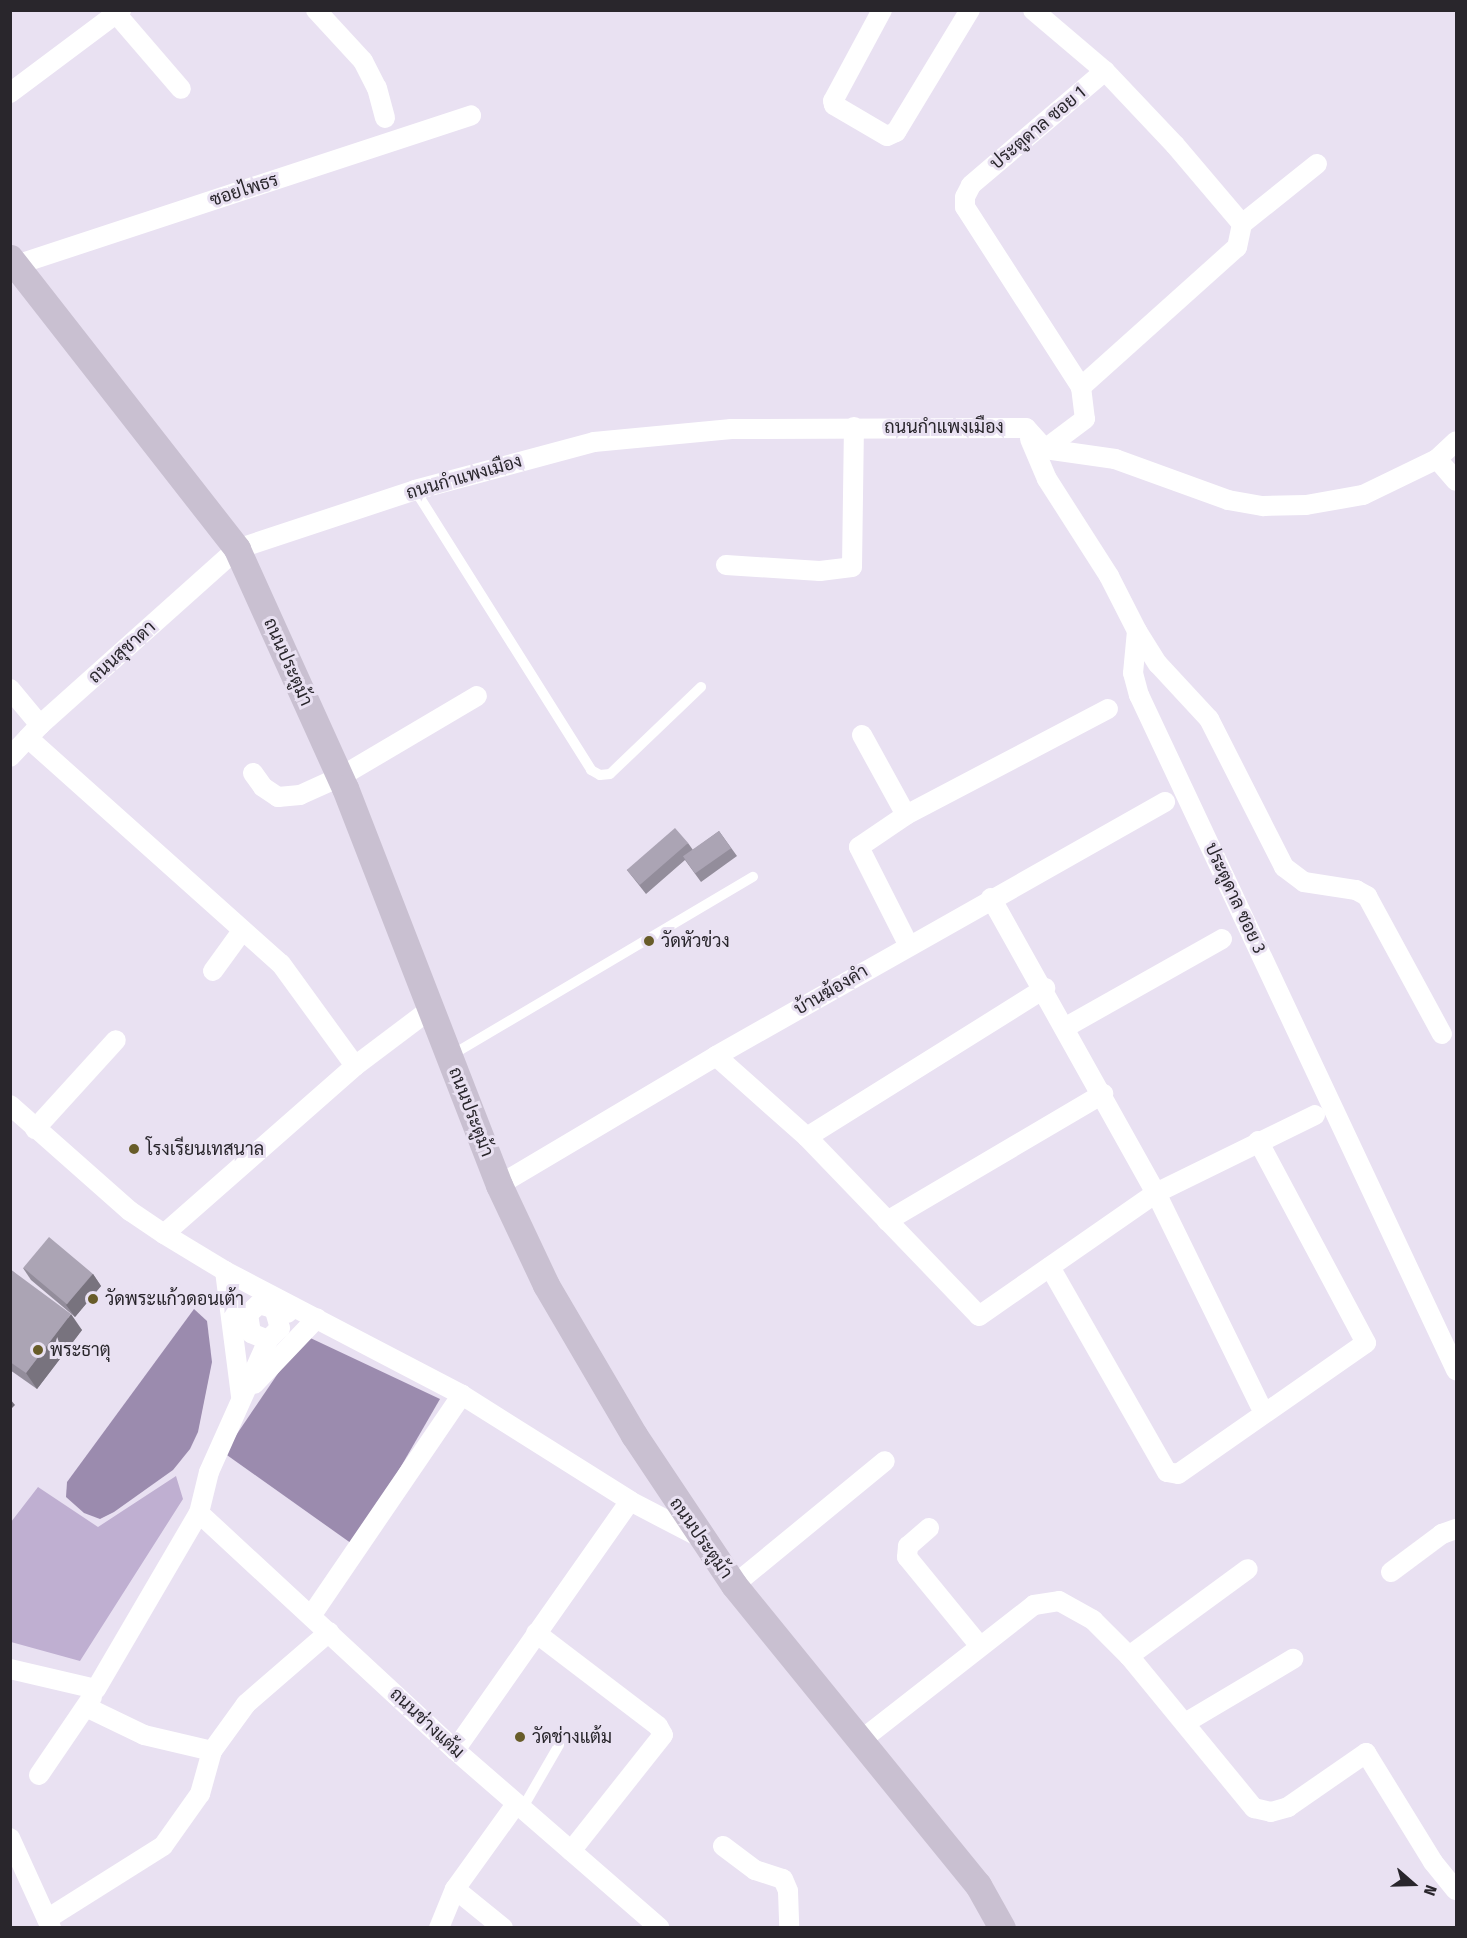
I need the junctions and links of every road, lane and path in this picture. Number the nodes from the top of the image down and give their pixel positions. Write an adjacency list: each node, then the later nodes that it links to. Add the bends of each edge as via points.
1 (316, 10): 10 (street, via 363,61 377,88)
2 (882, 10): 3 (street, via 833,100 834,105 887,135 896,132)
3 (970, 10)
4 (1033, 10): 6 (street)
5 (117, 12): 7 (street); 8 (street)
6 (1105, 71): 12 (street); 14 (street, ประตูดาล ซอย 1, via 971,185 965,197 965,207)
7 (181, 89)
8 (10, 93)
9 (471, 115): 13 (street, ซอยไพธร)
10 (385, 118)
11 (1317, 164): 12 (street)
12 (1242, 224): 14 (street, via 1237,247)
13 (13, 262): 22 (main road, ถนนประตูม้า)
14 (1081, 387): 18 (street, via 1084,419)
15 (854, 427): 16 (street, ถนนกำแพงเมือง); 21 (street, ถนนกำแพงเมือง, via 731,429 594,442); 23 (street, via 852,567 820,571)
16 (1026, 428): 18 (street, ถนนกำแพงเมือง); 24 (street, via 1047,478 1109,576)
17 (1456, 441): 19 (street)
18 (1045, 449): 19 (street, via 1115,459 1228,500 1263,506 1306,505 1363,495)
19 (1437, 459): 20 (street)
20 (1456, 482)
21 (415, 490): 22 (street, ถนนกำแพงเมือง); 25 (lane, via 591,770 600,775 610,774)
22 (237, 549): 29 (street, ถนนสุชาดา); 33 (main road, ถนนประตูม้า)
23 (726, 565)
24 (1137, 631): 45 (street, via 1158,664 1209,719 1284,867 1304,882 1323,888 1356,890 1367,896); 64 (street, ประตูดาล ซอย 3, via 1133,674 1139,695)
25 (701, 687)
26 (10, 688): 29 (street)
27 (477, 696): 33 (street)
28 (1108, 709): 35 (street)
29 (34, 732): 31 (street, ถนนสุชาดา); 38 (street)
30 (862, 735): 35 (street)
31 (10, 757)
32 (254, 773): 33 (street, via 263,787 284,799)
33 (340, 777): 43 (main road, ถนนประตูม้า)
34 (1165, 802): 37 (street, บ้านฆ้องคำ)
35 (906, 815): 40 (street, via 866,841 859,851)
36 (753, 877): 47 (lane)
37 (991, 898): 40 (street, บ้านฆ้องคำ); 42 (street)
38 (242, 931): 41 (street); 49 (street, via 281,964)
39 (1222, 939): 44 (street)
40 (909, 946): 48 (street, บ้านฆ้องคำ)
41 (213, 971)
42 (1045, 988): 44 (street); 54 (street)
43 (432, 1008): 47 (main road, ถนนประตูม้า); 49 (street)
44 (1066, 1027): 50 (street)
45 (1442, 1034)
46 (116, 1040): 53 (street)
47 (449, 1056): 56 (main road, ถนนประตูม้า)
48 (716, 1056): 54 (street); 56 (street, บ้านฆ้องคำ)
49 (355, 1066): 59 (street)
50 (1103, 1094): 57 (street); 58 (street)
51 (10, 1105): 53 (street)
52 (1315, 1115): 55 (street)
53 (35, 1129): 59 (street)
54 (807, 1137): 58 (street)
55 (1258, 1142): 57 (street); 60 (street, via 1366,1343 1178,1474 1167,1472)
56 (499, 1185): 73 (main road, ถนนประตูม้า, via 546,1285 663,1483)
57 (1156, 1193): 60 (street); 67 (street)
58 (887, 1221): 60 (street, via 979,1316)
59 (164, 1234): 61 (street)
60 (1050, 1267)
61 (225, 1271): 62 (street); 63 (street); 66 (street)
62 (317, 1318): 63 (street); 65 (street); 66 (street)
63 (263, 1322): 66 (street)
64 (1456, 1370)
65 (462, 1395): 69 (street); 77 (street)
66 (242, 1396): 70 (street, via 209,1472)
67 (1260, 1405)
68 (885, 1461): 76 (street)
69 (630, 1501): 73 (street); 79 (street)
70 (199, 1513): 77 (street, ถนนช่างแต้ม); 84 (street)
71 (929, 1528): 80 (street, via 908,1546 907,1557)
72 (1456, 1529): 75 (street, via 1442,1534)
73 (701, 1538): 76 (main road, ถนนประตูม้า)
74 (1248, 1569): 81 (street)
75 (1391, 1572)
76 (734, 1585): 87 (main road, ถนนประตูม้า)
77 (311, 1616): 78 (street, ถนนช่างแต้ม)
78 (329, 1632): 89 (street, ถนนช่างแต้ม); 90 (street, via 246,1704)
79 (536, 1633): 89 (street); 95 (street, via 658,1726 663,1735)
80 (979, 1645): 81 (street, via 1034,1605 1059,1601 1093,1620); 87 (street)
81 (1129, 1656): 86 (street)
82 (1293, 1659): 86 (street)
83 (10, 1669): 84 (street)
84 (96, 1689): 85 (street)
85 (86, 1707): 90 (street, via 144,1735); 91 (street)
86 (1185, 1723): 97 (street, via 1243,1797 1254,1808 1271,1812 1288,1807 1366,1753 1432,1862)
87 (861, 1741): 103 (main road, ถนนประตูม้า, via 978,1885)
88 (559, 1745): 92 (lane)
89 (455, 1750): 92 (street, ถนนช่างแต้ม)
90 (212, 1751): 98 (street, via 200,1794 163,1846)
91 (39, 1775)
92 (519, 1807): 95 (street, ถนนช่างแต้ม); 96 (street)
93 (10, 1838): 98 (street)
94 (723, 1846): 102 (street, via 755,1870 783,1879 788,1891)
95 (571, 1851): 101 (street, ถนนช่างแต้ม)
96 (455, 1889): 99 (street); 100 (street)
97 (1456, 1890)
98 (49, 1923)
99 (440, 1928)
100 (503, 1928)
101 (660, 1928)
102 (789, 1928)
103 (1002, 1928)

